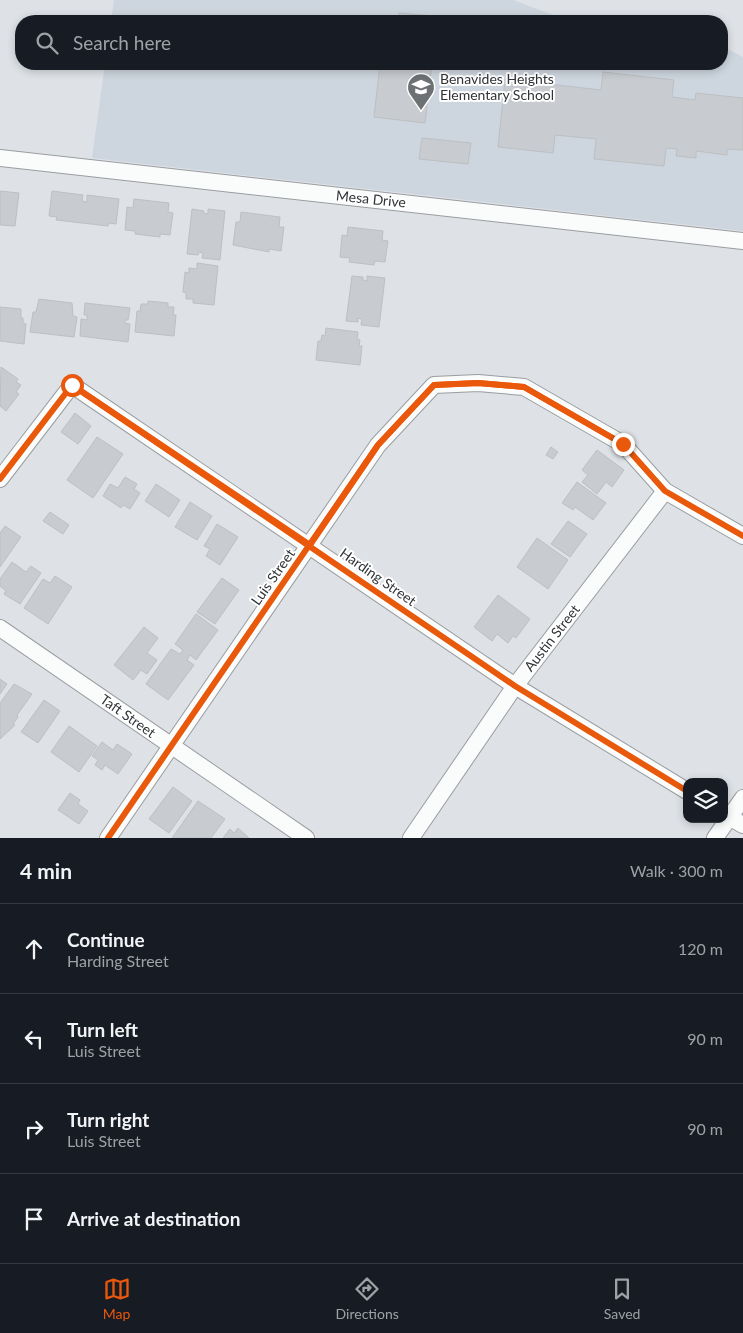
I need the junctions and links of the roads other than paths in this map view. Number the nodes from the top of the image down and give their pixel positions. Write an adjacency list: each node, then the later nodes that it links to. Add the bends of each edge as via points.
1 (0, 158): 2 (street, Mesa Drive)
2 (743, 241)
3 (0, 479): 6 (street, Harding Street, via 72,385)
4 (665, 491): 5 (street, Luis Street); 6 (street, Luis Street, via 623,444 524,387 478,383 434,385 378,445); 8 (street, Austin Street)
5 (743, 536)
6 (310, 545): 8 (street, Harding Street); 9 (street, Luis Street)
7 (0, 628): 9 (street, Taft Street)
8 (515, 686): 10 (street, Harding Street); 15 (street, Austin Street)
9 (172, 746): 13 (street, Luis Street); 14 (street, Taft Street)
10 (683, 789)
11 (743, 798): 12 (street)
12 (732, 818): 16 (street)
13 (108, 838)
14 (306, 838)
15 (411, 838)
16 (715, 838)

